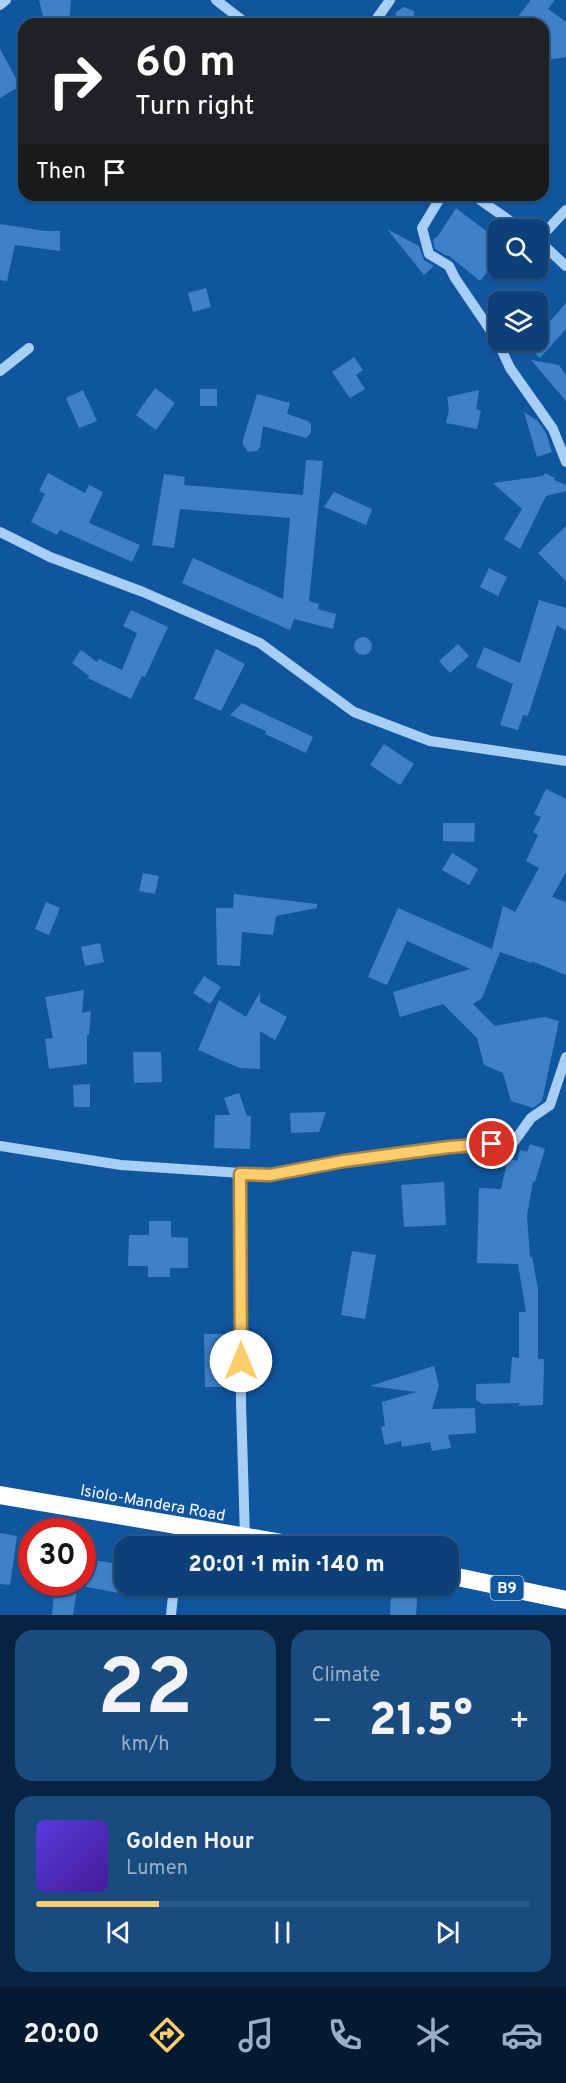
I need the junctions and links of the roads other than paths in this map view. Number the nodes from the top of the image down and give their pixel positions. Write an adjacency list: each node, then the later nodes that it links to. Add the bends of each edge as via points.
1 (6, 0): 4 (street)
2 (216, 0): 5 (street)
3 (390, 0): 6 (street)
4 (0, 5)
5 (240, 18)
6 (378, 18)
7 (438, 201): 16 (street, via 422,228 429,254 449,266 497,340 510,368 553,429)
8 (482, 201): 10 (street)
9 (566, 210): 11 (street)
10 (507, 219)
11 (548, 228)
12 (548, 249): 13 (street)
13 (566, 266)
14 (29, 348): 15 (street)
15 (0, 371)
16 (566, 462)
17 (0, 532): 18 (street, via 50,557 260,643 354,712 430,741)
18 (566, 761)
19 (566, 1057): 21 (street, via 550,1105 531,1118 513,1143 449,1147 270,1175)
20 (0, 1146): 21 (street, via 121,1165)
21 (240, 1174): 26 (street)
22 (0, 1495): 23 (highway, Isiolo-Mandera Road)
23 (180, 1526): 24 (street); 25 (highway, Isiolo-Mandera Road)
24 (179, 1536)
25 (239, 1536)
26 (245, 1536)
27 (459, 1577): 29 (highway, B9)
28 (173, 1596): 30 (street)
29 (566, 1600)
30 (171, 1615)

